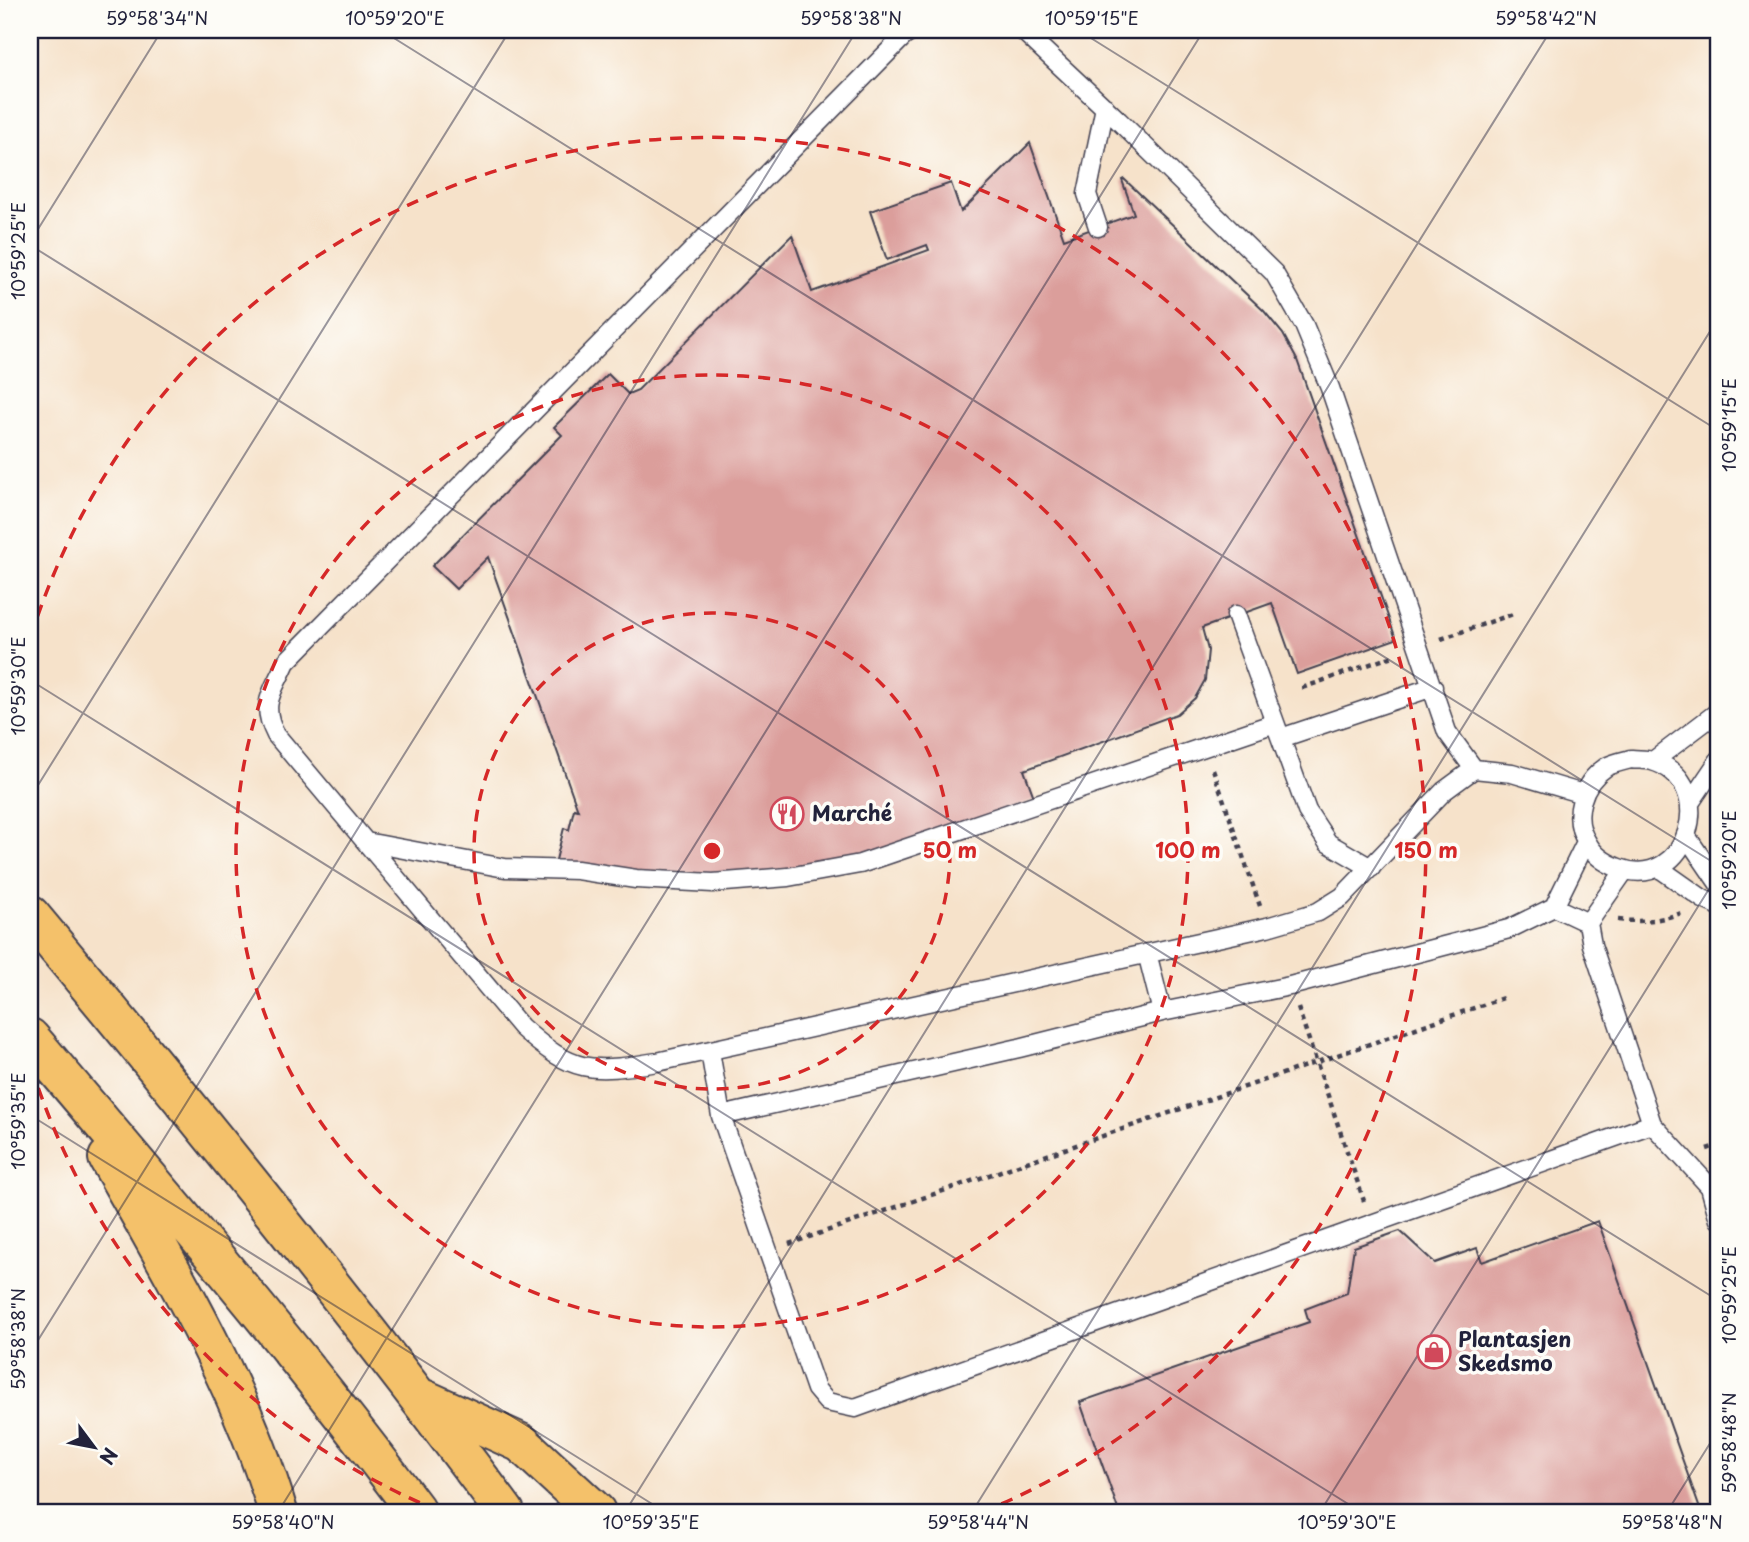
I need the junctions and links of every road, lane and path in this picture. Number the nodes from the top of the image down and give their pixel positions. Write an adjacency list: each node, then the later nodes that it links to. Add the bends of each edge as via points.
1 (914, 30): 20 (lane, via 810,129 286,662 268,703 267,718 276,735)
2 (1023, 30): 3 (lane)
3 (1105, 107): 4 (lane, via 1087,194); 9 (lane, via 1274,273 1304,325)
4 (1098, 227)
5 (1513, 614): 7 (path)
6 (1236, 615): 12 (lane)
7 (1433, 642)
8 (1407, 651): 10 (path)
9 (1433, 687): 12 (lane); 16 (lane, via 1447,732)
10 (1302, 688)
11 (1719, 711): 15 (lane)
12 (1278, 731): 20 (lane, via 860,864 789,877 713,883 577,870 505,869); 22 (lane, via 1307,811 1328,843)
13 (1209, 758): 28 (path)
14 (1719, 760): 18 (lane)
15 (1653, 761): 17 (lane, via 1631,759 1608,766); 18 (lane, via 1683,785)
16 (1474, 769): 17 (lane, via 1512,773); 22 (lane, via 1444,791)
17 (1583, 794): 21 (lane, via 1579,813)
18 (1690, 803): 19 (lane)
19 (1687, 837): 23 (lane); 25 (lane)
20 (366, 842): 36 (lane, via 521,1027 558,1056 594,1070)
21 (1586, 842): 24 (lane, via 1598,857); 27 (lane)
22 (1371, 868): 31 (lane, via 1342,897 1318,912)
23 (1659, 868): 24 (lane); 26 (lane)
24 (1625, 870): 30 (lane)
25 (1719, 884)
26 (1711, 902): 30 (path, via 1663,920)
27 (1554, 907): 30 (lane); 34 (lane, via 1509,929 1290,986)
28 (1262, 913)
29 (30, 915): 44 (highway)
30 (1588, 923): 40 (lane)
31 (1147, 953): 34 (lane); 36 (lane)
32 (1294, 997): 37 (path)
33 (1503, 999): 37 (path)
34 (1162, 1012): 39 (lane)
35 (30, 1038): 38 (highway)
36 (710, 1051): 39 (lane)
37 (1316, 1062): 42 (path); 43 (path)
38 (60, 1073): 45 (highway, via 228,1380); 46 (highway, via 277,1332)
39 (721, 1116): 43 (lane)
40 (1652, 1124): 41 (lane, via 1710,1187); 42 (lane)
41 (1719, 1220)
42 (1372, 1224): 43 (lane, via 855,1408 827,1402 816,1388)
43 (768, 1252)
44 (419, 1397): 47 (highway); 48 (highway, via 521,1443)
45 (278, 1512)
46 (417, 1512)
47 (505, 1512)
48 (596, 1512)

